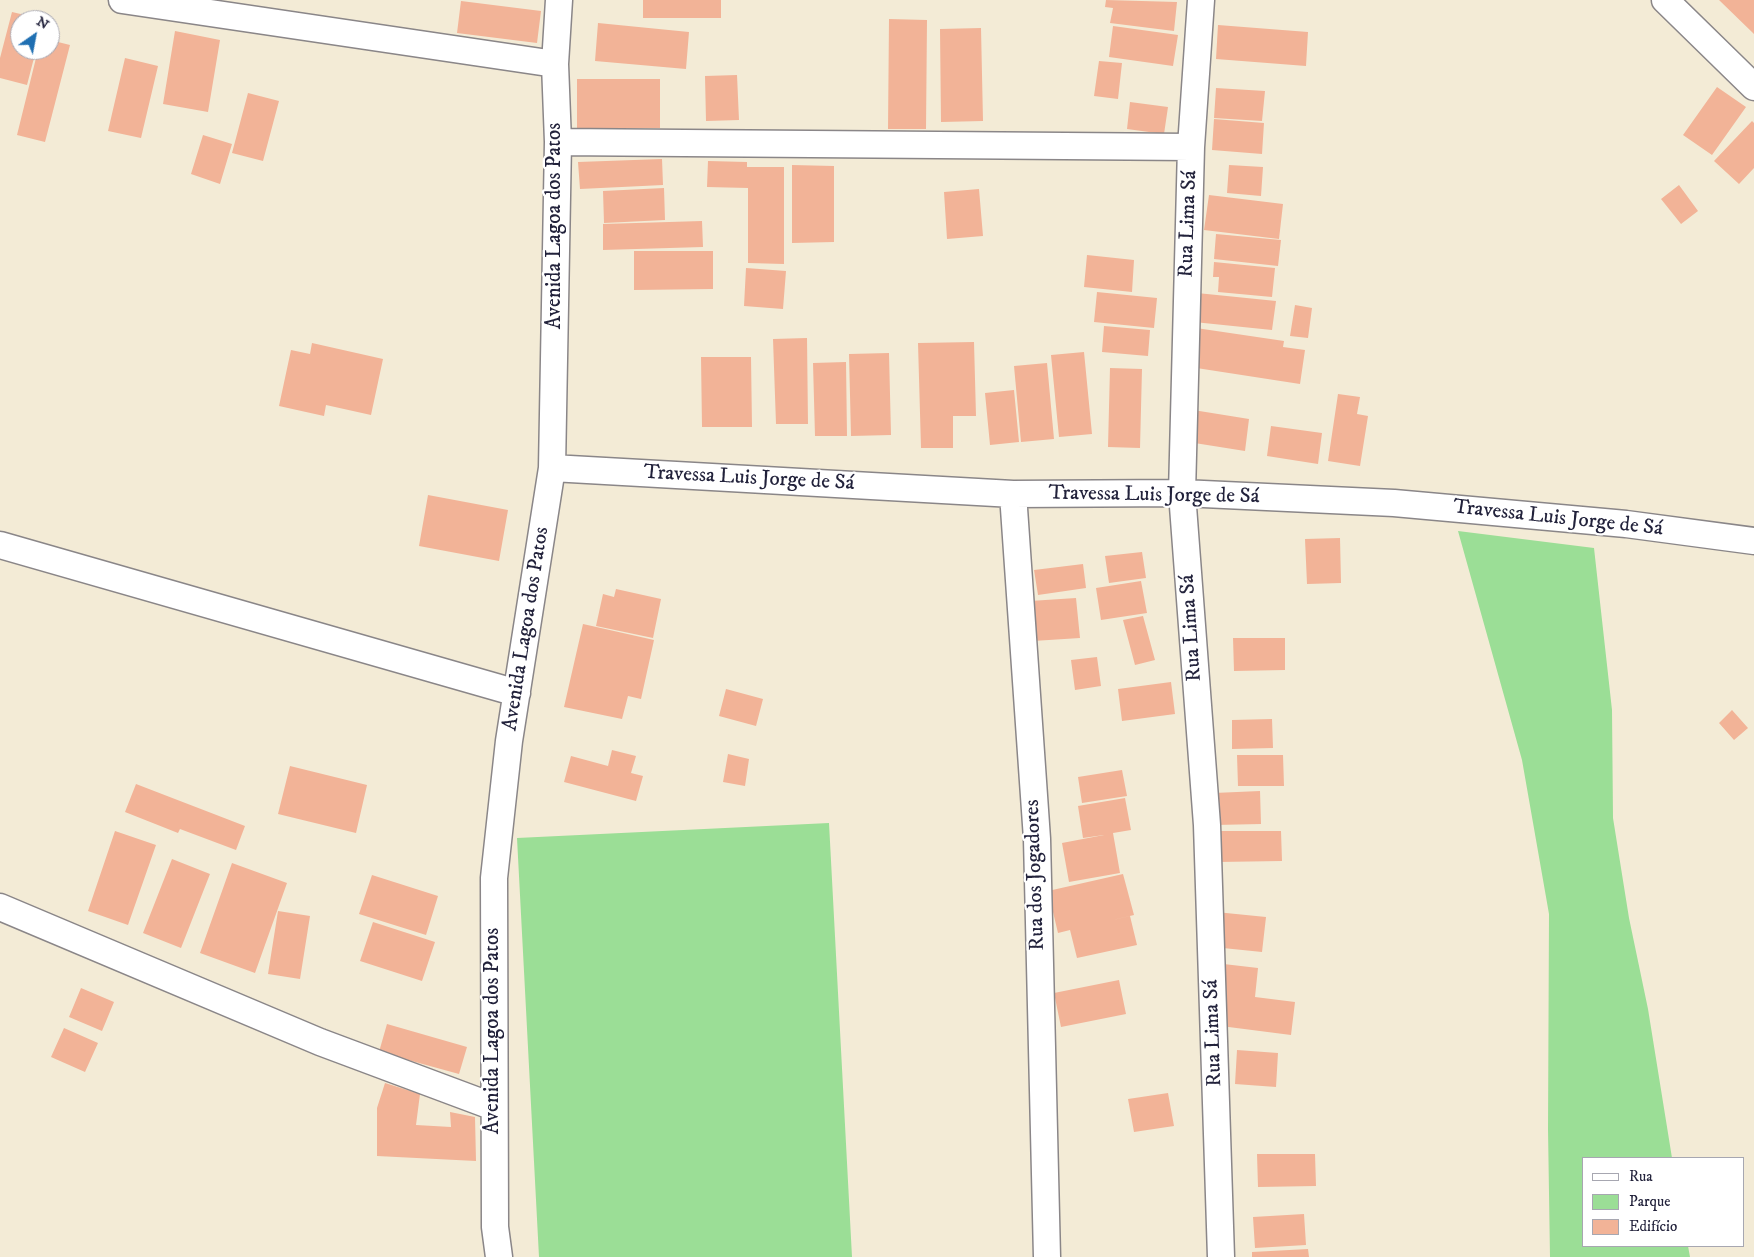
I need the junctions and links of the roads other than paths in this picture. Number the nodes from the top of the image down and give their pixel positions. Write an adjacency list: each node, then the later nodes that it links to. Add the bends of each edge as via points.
1 (122, 0): 5 (street)
2 (559, 0): 5 (street, Avenida Lagoa dos Patos)
3 (1201, 0): 8 (street, Rua Lima Sá)
4 (1665, 0): 6 (street)
5 (555, 64): 7 (street, Avenida Lagoa dos Patos)
6 (1754, 87)
7 (558, 142): 8 (street); 9 (street, Avenida Lagoa dos Patos)
8 (1192, 147): 10 (street, Rua Lima Sá)
9 (552, 468): 11 (street, Travessa Luis Jorge de Sá); 14 (street, Avenida Lagoa dos Patos)
10 (1182, 493): 11 (street, Travessa Luis Jorge de Sá); 12 (street, Travessa Luis Jorge de Sá, via 1404,504 1626,524); 19 (street, Rua Lima Sá, via 1207,825)
11 (1013, 494): 18 (street, Rua dos Jogadores, via 1036,839)
12 (1754, 541)
13 (0, 545): 14 (street)
14 (517, 693): 16 (street, Avenida Lagoa dos Patos, via 494,878)
15 (0, 907): 16 (street, via 320,1042)
16 (494, 1107): 17 (street, Avenida Lagoa dos Patos, via 495,1227)
17 (499, 1257)
18 (1047, 1257)
19 (1221, 1257)

